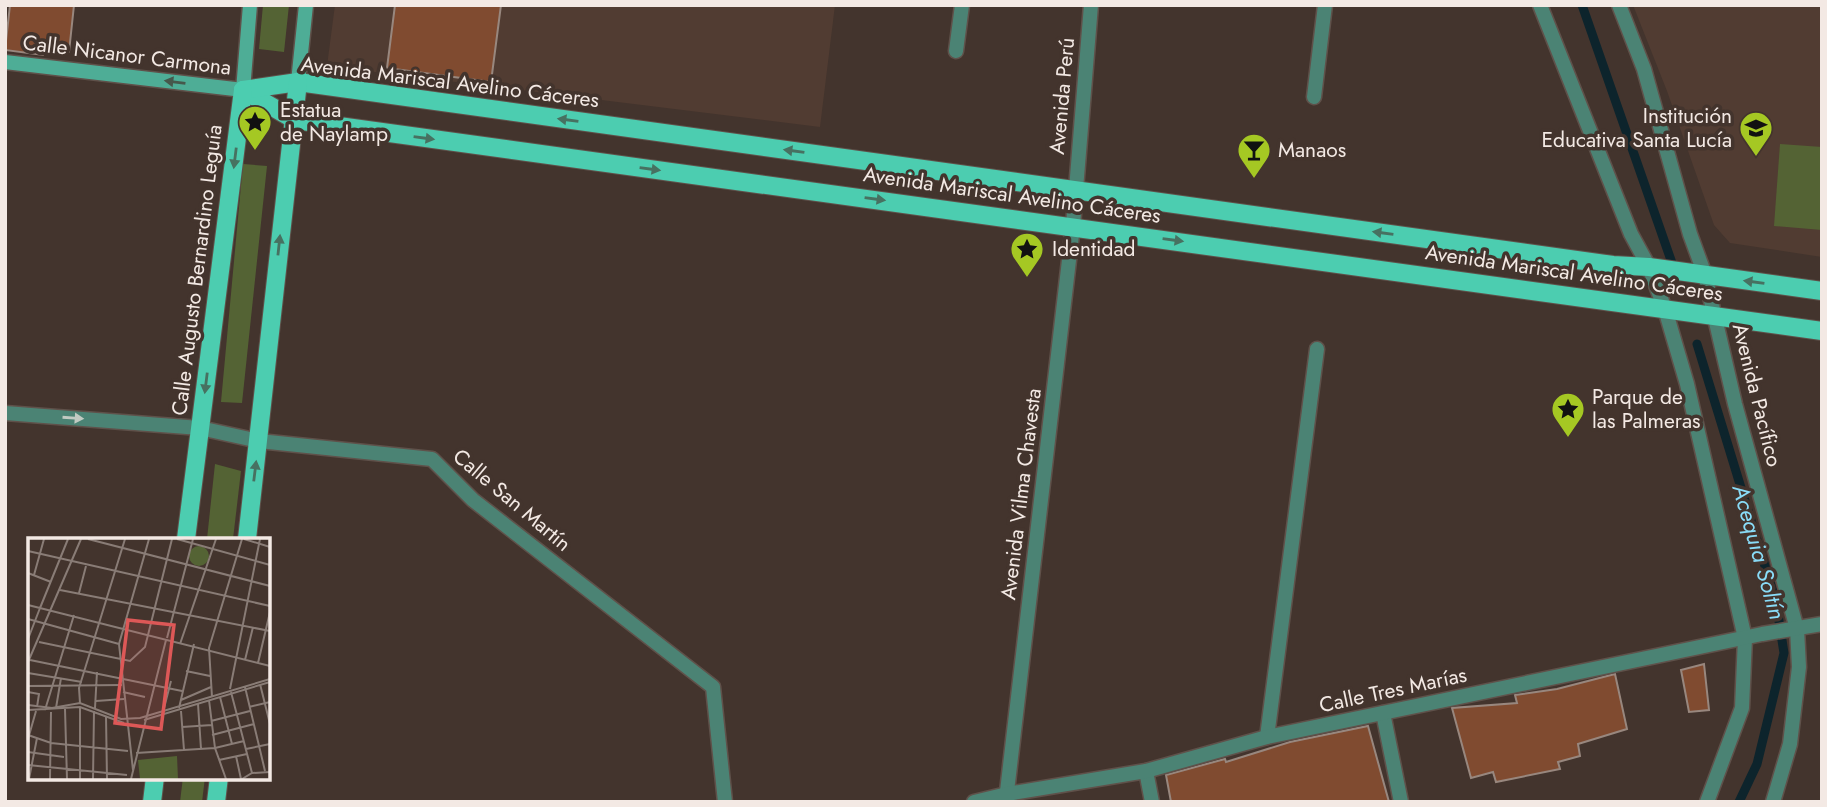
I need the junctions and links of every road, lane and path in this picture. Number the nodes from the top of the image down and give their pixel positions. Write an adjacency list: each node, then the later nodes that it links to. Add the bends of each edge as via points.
1 (250, 5): 11 (street, Calle Augusto Bernardino Leguía)
2 (306, 5): 10 (street)
3 (962, 5): 8 (street)
4 (1091, 5): 14 (street, Avenida Perú)
5 (1325, 5): 12 (street)
6 (1540, 5): 16 (street, via 1631,234)
7 (1619, 5): 17 (street, Avenida Pacífico, via 1644,69)
8 (956, 51)
9 (5, 62): 11 (street, Calle Nicanor Carmona, one-way to 9)
10 (298, 82): 11 (main road, Avenida Mariscal Avelino Cáceres); 13 (main road); 14 (main road, Avenida Mariscal Avelino Cáceres, one-way to 10)
11 (243, 90): 13 (main road, Avenida Mariscal Avelino Cáceres); 24 (main road, Calle Augusto Bernardino Leguía, one-way to 24)
12 (1314, 96)
13 (295, 120): 15 (main road, Avenida Mariscal Avelino Cáceres, one-way to 15); 25 (main road, one-way to 13)
14 (1074, 190): 15 (street, Avenida Vilma Chavesta); 16 (main road, Avenida Mariscal Avelino Cáceres, one-way to 14)
15 (1073, 226): 19 (main road, Avenida Mariscal Avelino Cáceres, one-way to 19); 36 (street, Avenida Vilma Chavesta)
16 (1649, 267): 17 (main road, Avenida Mariscal Avelino Cáceres); 19 (street)
17 (1704, 275): 18 (main road, Avenida Mariscal Avelino Cáceres, one-way to 17); 20 (street, Avenida Pacífico)
18 (1822, 291)
19 (1665, 309): 20 (main road, Avenida Mariscal Avelino Cáceres); 30 (street, via 1687,384)
20 (1716, 316): 21 (main road, Avenida Mariscal Avelino Cáceres); 29 (street, Avenida Pacífico)
21 (1822, 331)
22 (1317, 349): 32 (street)
23 (5, 413): 24 (street, Calle San Martín, one-way to 24)
24 (200, 428): 25 (street, Calle San Martín); 26 (main road, Calle Augusto Bernardino Leguía)
25 (258, 441): 27 (main road, one-way to 25); 39 (street, Calle San Martín, via 432,459 474,500 713,687)
26 (186, 538)
27 (247, 538)
28 (1822, 624): 29 (street, Calle Tres Marías)
29 (1793, 629): 30 (street, Calle Tres Marías); 44 (street, Avenida Pacífico, via 1799,667 1790,744)
30 (1745, 638): 31 (street, Calle Tres Marías); 43 (street, via 1742,708)
31 (1383, 713): 32 (street, Calle Tres Marías); 42 (street)
32 (1267, 737): 33 (street, Calle Tres Marías)
33 (1146, 771): 36 (street, Calle Tres Marías); 41 (street)
34 (155, 779): 37 (main road)
35 (219, 779): 38 (main road)
36 (1007, 798): 40 (street, Calle Tres Marías)
37 (152, 802)
38 (216, 802)
39 (725, 802)
40 (974, 802)
41 (1153, 802)
42 (1401, 802)
43 (1707, 802)
44 (1773, 802)

